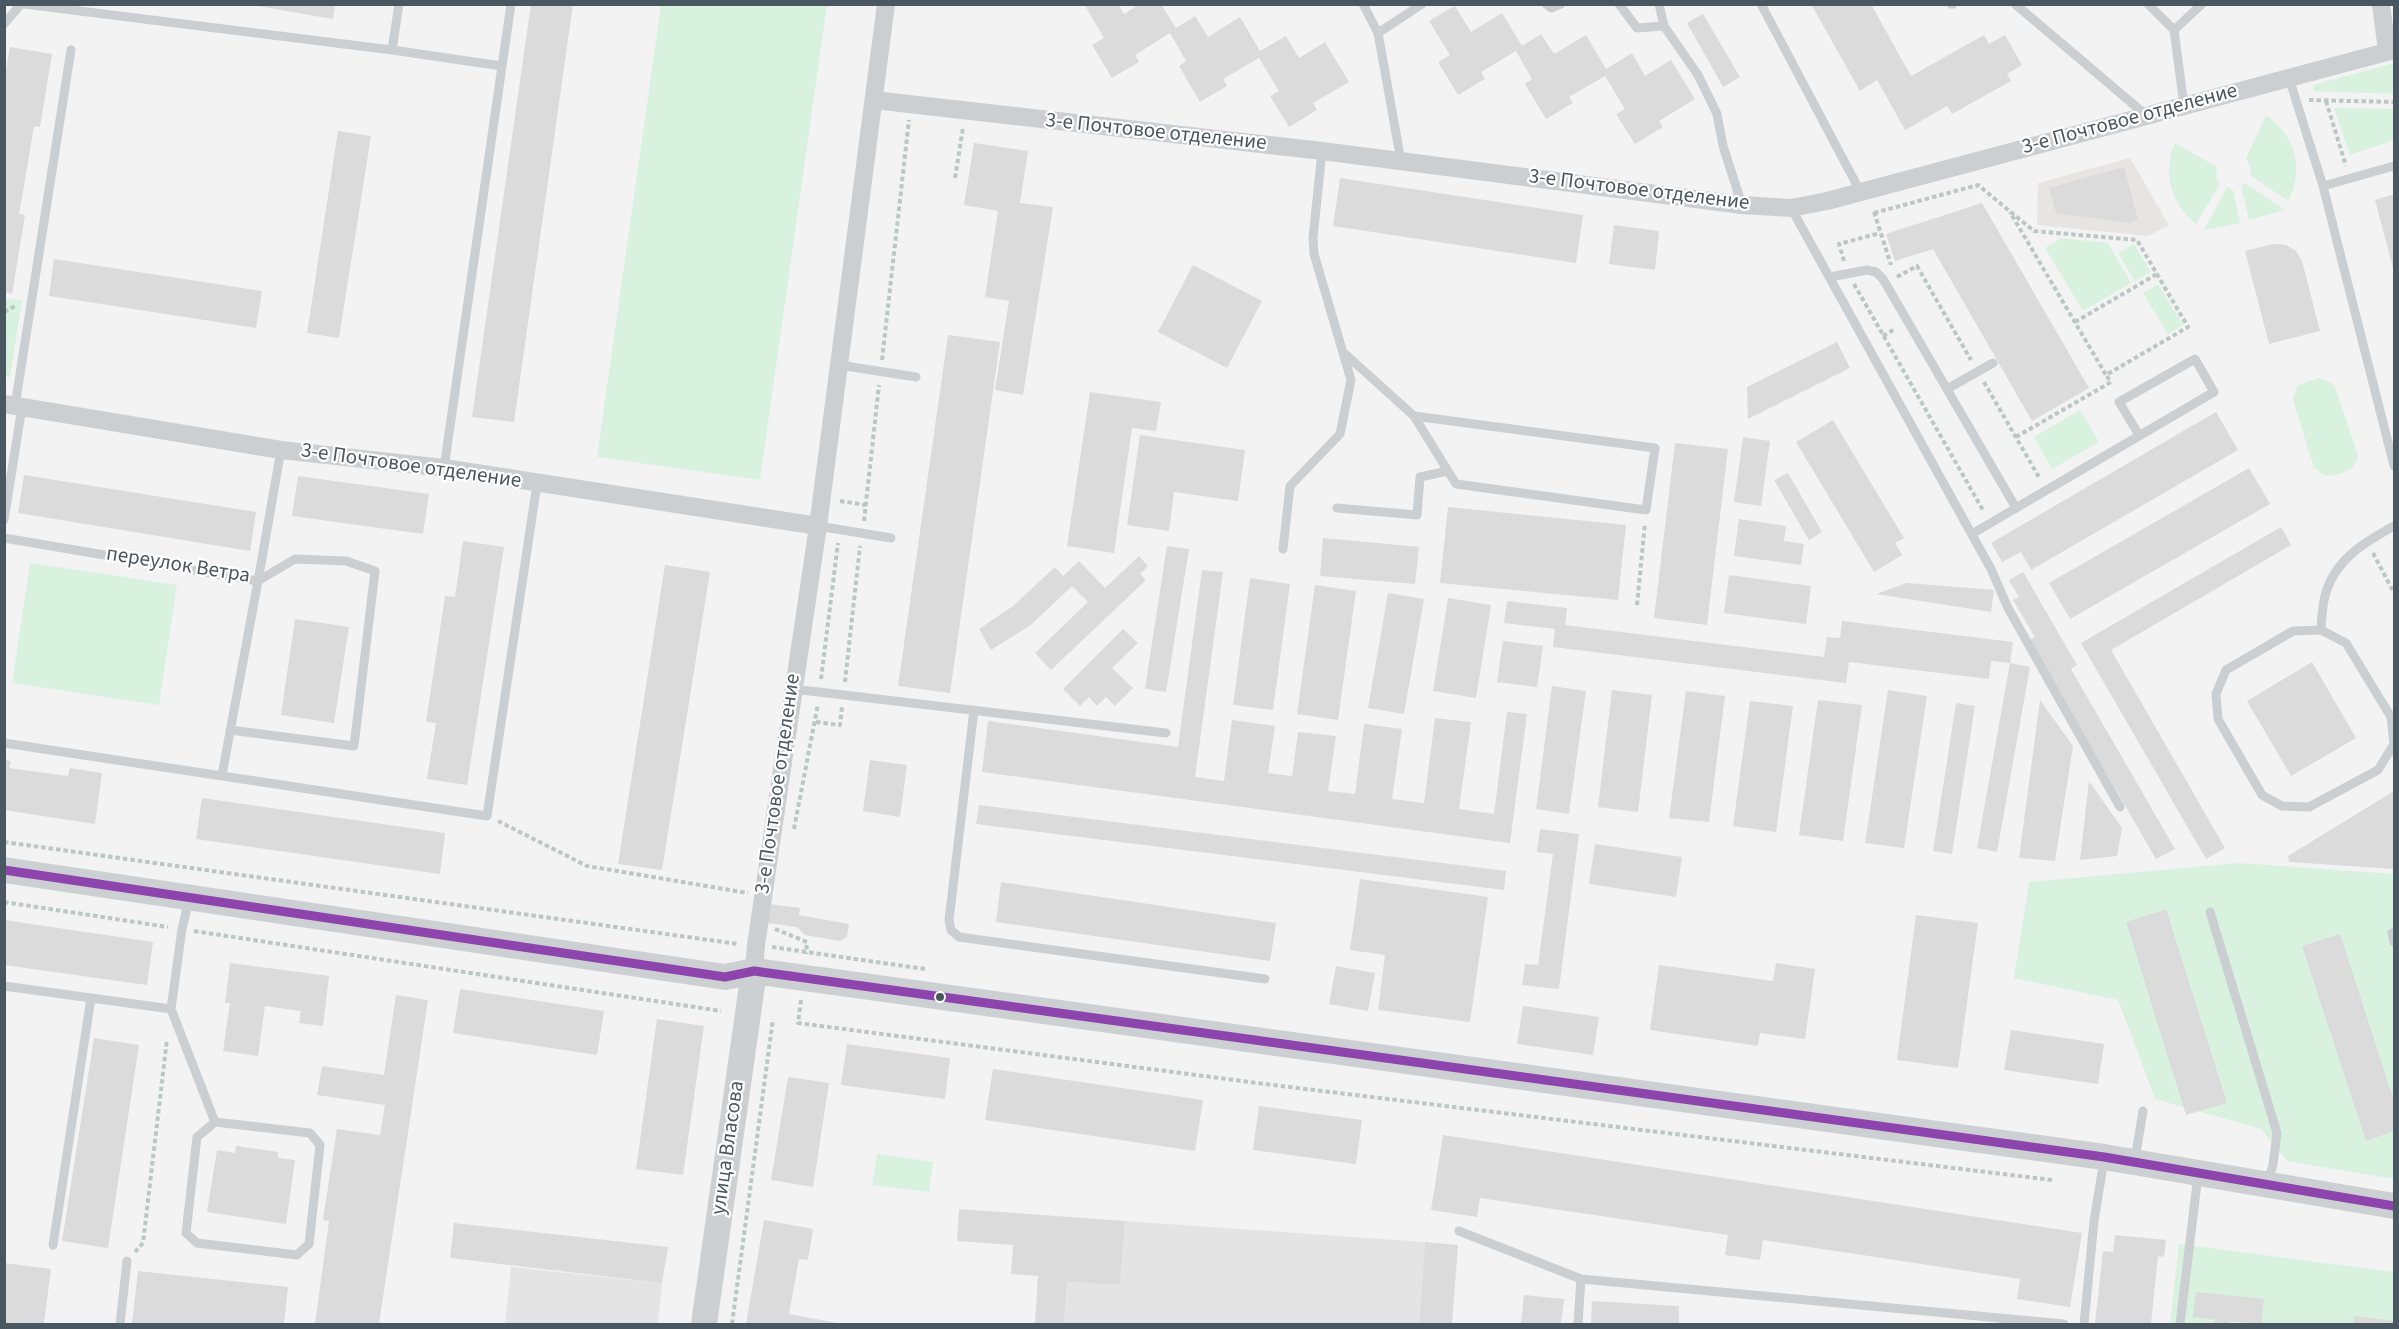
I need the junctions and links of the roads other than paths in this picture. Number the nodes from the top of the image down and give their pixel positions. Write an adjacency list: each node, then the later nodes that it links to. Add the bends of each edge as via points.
1 (22, 4): 16 (lane); 21 (lane)
2 (399, 4): 21 (lane)
3 (511, 4): 23 (lane)
4 (886, 4): 25 (street, 3-е Почтовое отделение)
5 (1363, 4): 19 (lane)
6 (1422, 4): 19 (lane)
7 (1546, 4): 8 (lane, via 1551,8)
8 (1561, 4)
9 (1619, 4): 17 (lane, via 1637,28)
10 (1659, 4): 17 (lane)
11 (1761, 4): 32 (lane)
12 (2014, 4): 27 (lane)
13 (2148, 4): 18 (lane)
14 (2202, 4): 18 (lane)
15 (2380, 4): 22 (street, 3-е Почтовое отделение)
16 (4, 24)
17 (1664, 26): 33 (lane, via 1698,75 1717,114)
18 (2174, 30): 26 (lane)
19 (1378, 33): 29 (lane)
20 (70, 50): 41 (lane)
21 (393, 50): 23 (lane)
22 (2391, 50): 24 (street, 3-е Почтовое отделение)
23 (502, 66): 46 (lane)
24 (2289, 78): 26 (street, 3-е Почтовое отделение); 31 (lane)
25 (874, 100): 28 (street, 3-е Почтовое отделение); 38 (street, 3-е Почтовое отделение)
26 (2184, 106): 27 (street, 3-е Почтовое отделение)
27 (2146, 115): 32 (street, 3-е Почтовое отделение)
28 (1322, 151): 29 (street, 3-е Почтовое отделение); 36 (lane, via 1312,238)
29 (1401, 161): 33 (street, 3-е Почтовое отделение)
30 (2394, 166): 31 (lane)
31 (2324, 186): 45 (lane)
32 (1864, 190): 34 (street, 3-е Почтовое отделение)
33 (1742, 205): 34 (street, 3-е Почтовое отделение)
34 (1791, 208): 35 (lane)
35 (1830, 277): 40 (lane, via 1876,272); 54 (lane)
36 (1343, 352): 42 (lane); 57 (lane, via 1351,380 1340,434 1290,486)
37 (1993, 363): 40 (lane)
38 (839, 365): 39 (lane); 52 (street, 3-е Почтовое отделение)
39 (916, 377)
40 (1947, 389): 50 (lane)
41 (14, 406): 44 (street, 3-е Почтовое отделение); 51 (lane)
42 (1413, 416): 47 (lane); 47 (lane, via 1655,448 1647,510 1456,484)
43 (2139, 435): 43 (lane, via 2214,392 2195,358 2120,402); 50 (lane)
44 (281, 450): 46 (street, 3-е Почтовое отделение); 58 (lane, переулок Ветра)
45 (2394, 466)
46 (444, 468): 48 (street, 3-е Почтовое отделение)
47 (1448, 471): 49 (lane, via 1420,477 1417,514)
48 (537, 484): 52 (street, 3-е Почтовое отделение); 65 (lane, via 487,816)
49 (1337, 508)
50 (2016, 508): 54 (lane)
51 (4, 520)
52 (818, 526): 56 (lane); 60 (street, 3-е Почтовое отделение)
53 (2394, 526): 59 (lane, via 2342,561 2326,592)
54 (1972, 534): 66 (lane, via 2008,608)
55 (4, 538): 58 (lane, переулок Ветра)
56 (891, 538)
57 (1283, 549)
58 (258, 581): 62 (lane); 62 (lane, via 294,559 346,561 375,571 354,746)
59 (2321, 630): 59 (lane, via 2294,631 2226,670 2216,694 2223,729 2262,795 2282,806 2309,807 2378,770 2394,744 2391,717 2346,642)
60 (793, 689): 61 (lane); 70 (street, 3-е Почтовое отделение)
61 (974, 710): 63 (lane); 71 (lane, via 949,920 951,930 959,937)
62 (230, 730): 65 (lane)
63 (1166, 733)
64 (4, 743): 65 (lane)
65 (222, 775)
66 (2120, 807)
67 (4, 870): 68 (main road)
68 (190, 898): 70 (main road, via 725,977); 74 (lane)
69 (2210, 912): 80 (lane, via 2277,1133)
70 (754, 971): 77 (main road); 87 (main road, улица Власова)
71 (1265, 979)
72 (4, 986): 73 (lane)
73 (91, 998): 74 (lane); 83 (lane)
74 (171, 1009): 76 (lane)
75 (2143, 1111): 78 (lane)
76 (214, 1122): 76 (lane, via 310,1133 320,1145 309,1244 297,1255 197,1244 186,1233 197,1137)
77 (2104, 1157): 78 (main road); 90 (lane)
78 (2134, 1162): 79 (main road)
79 (2198, 1173): 80 (main road); 91 (lane)
80 (2267, 1185): 81 (main road)
81 (2394, 1206)
82 (1458, 1231): 85 (lane)
83 (53, 1245)
84 (127, 1261): 86 (lane)
85 (1581, 1279): 88 (lane); 89 (lane)
86 (120, 1324)
87 (704, 1324)
88 (1578, 1324)
89 (2064, 1324)
90 (2084, 1324)
91 (2180, 1324)

